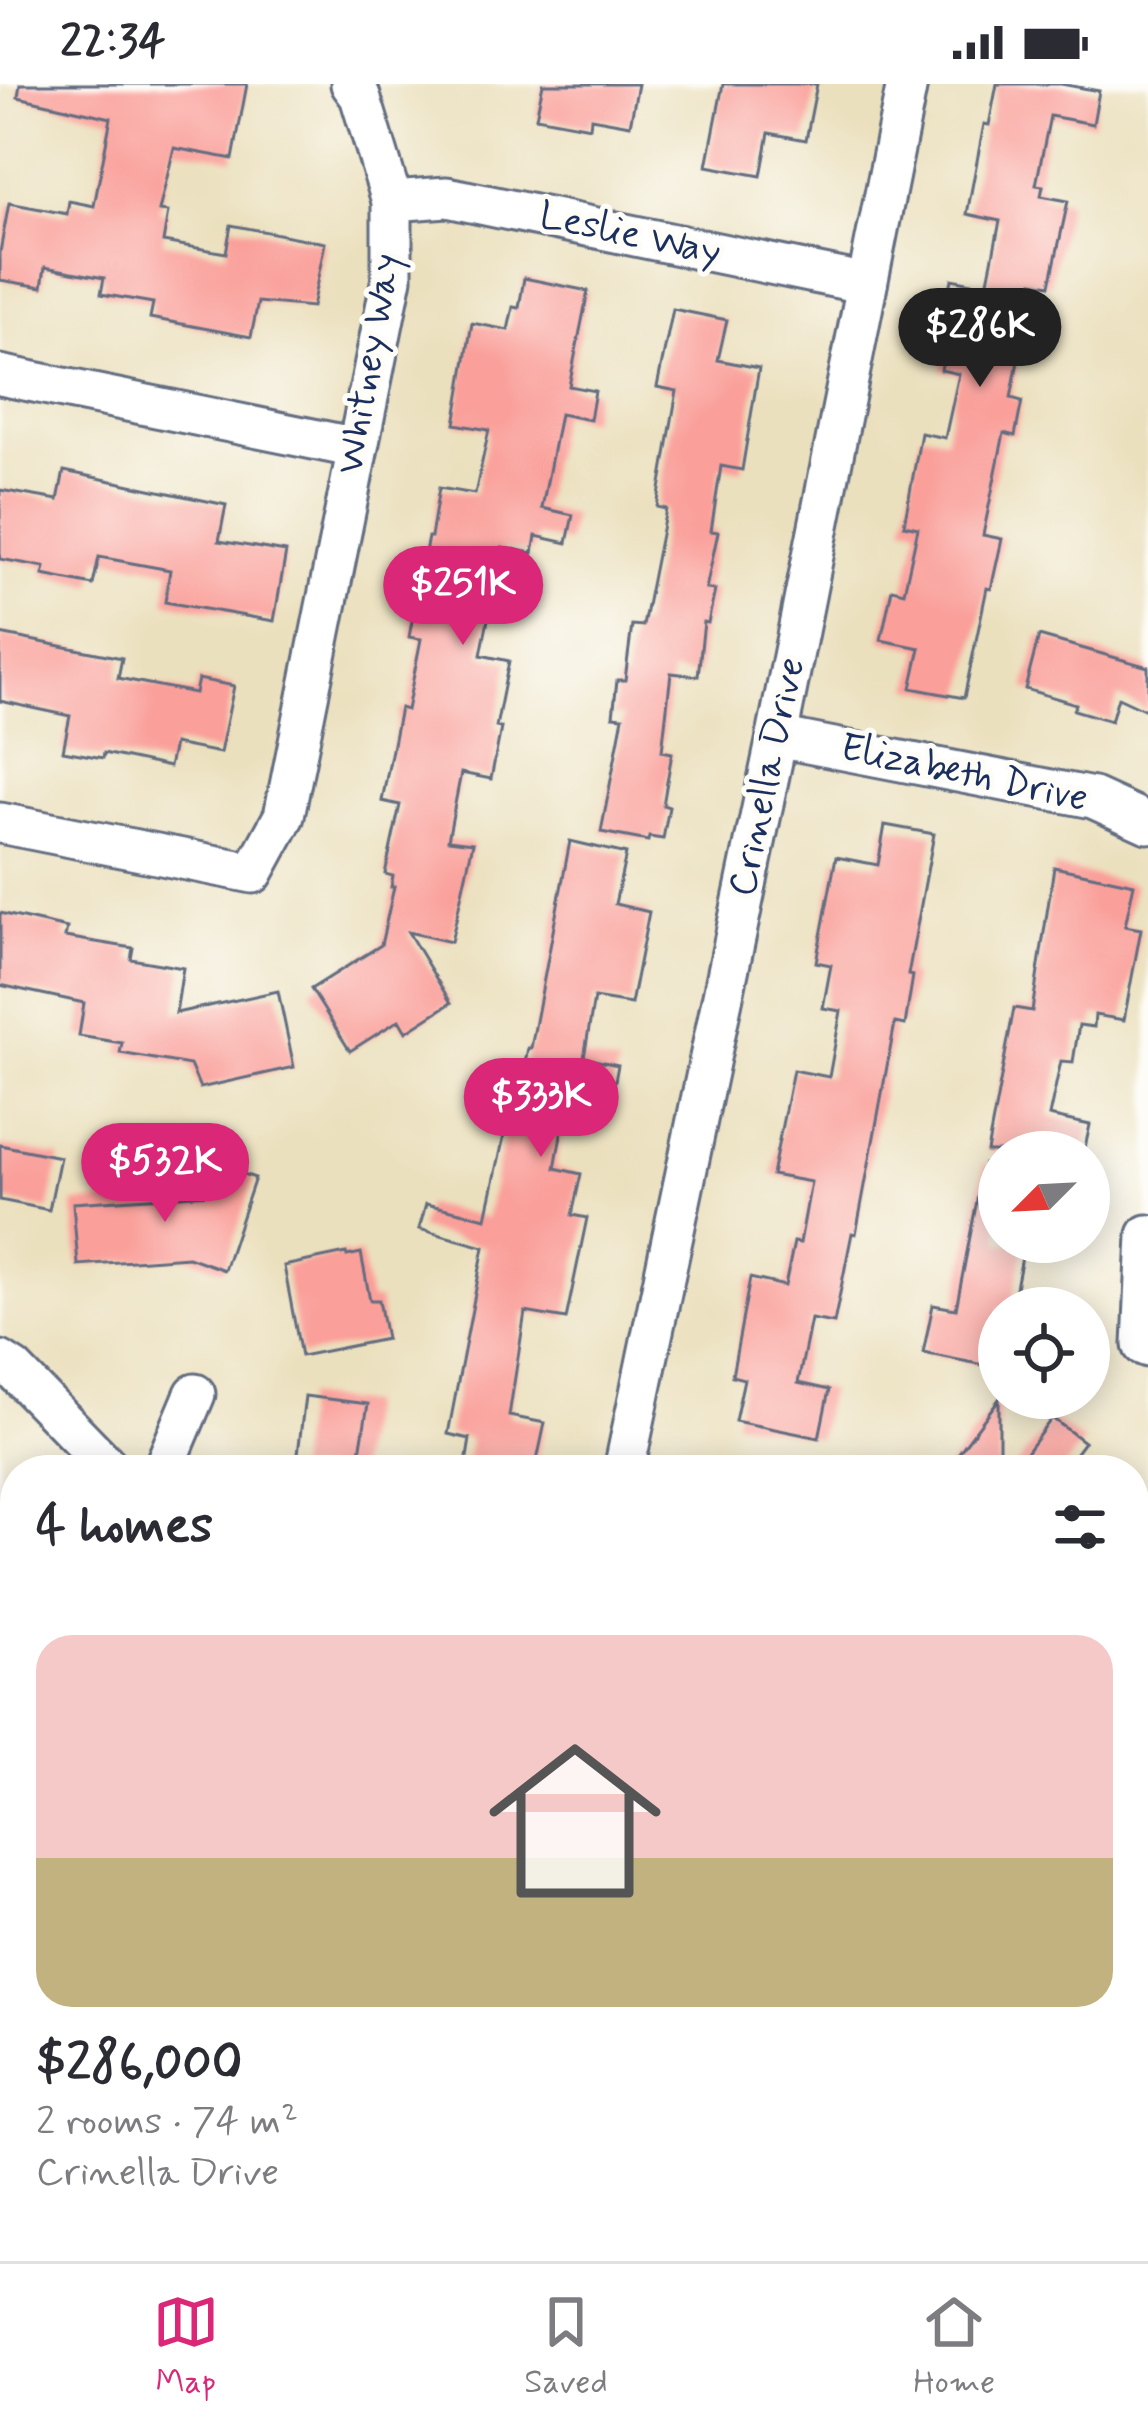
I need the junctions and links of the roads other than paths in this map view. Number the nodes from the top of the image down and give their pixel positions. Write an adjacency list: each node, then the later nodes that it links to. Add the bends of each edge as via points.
1 (351, 84): 3 (street, Whitney Way)
2 (908, 84): 4 (street, Crinella Drive)
3 (392, 201): 4 (street, Leslie Way, via 447,197); 6 (street, Whitney Way, via 392,278)
4 (867, 284): 7 (street, Crinella Drive)
5 (0, 375): 6 (street)
6 (357, 448): 8 (street, Whitney Way, via 284,816 253,873)
7 (777, 737): 9 (street, Elizabeth Drive, via 1093,798); 16 (street, Crinella Drive)
8 (0, 823)
9 (1148, 823)
10 (1148, 1235): 11 (street)
11 (1148, 1347)
12 (0, 1361): 14 (street)
13 (195, 1394): 15 (street)
14 (96, 1455)
15 (170, 1455)
16 (627, 1455)

